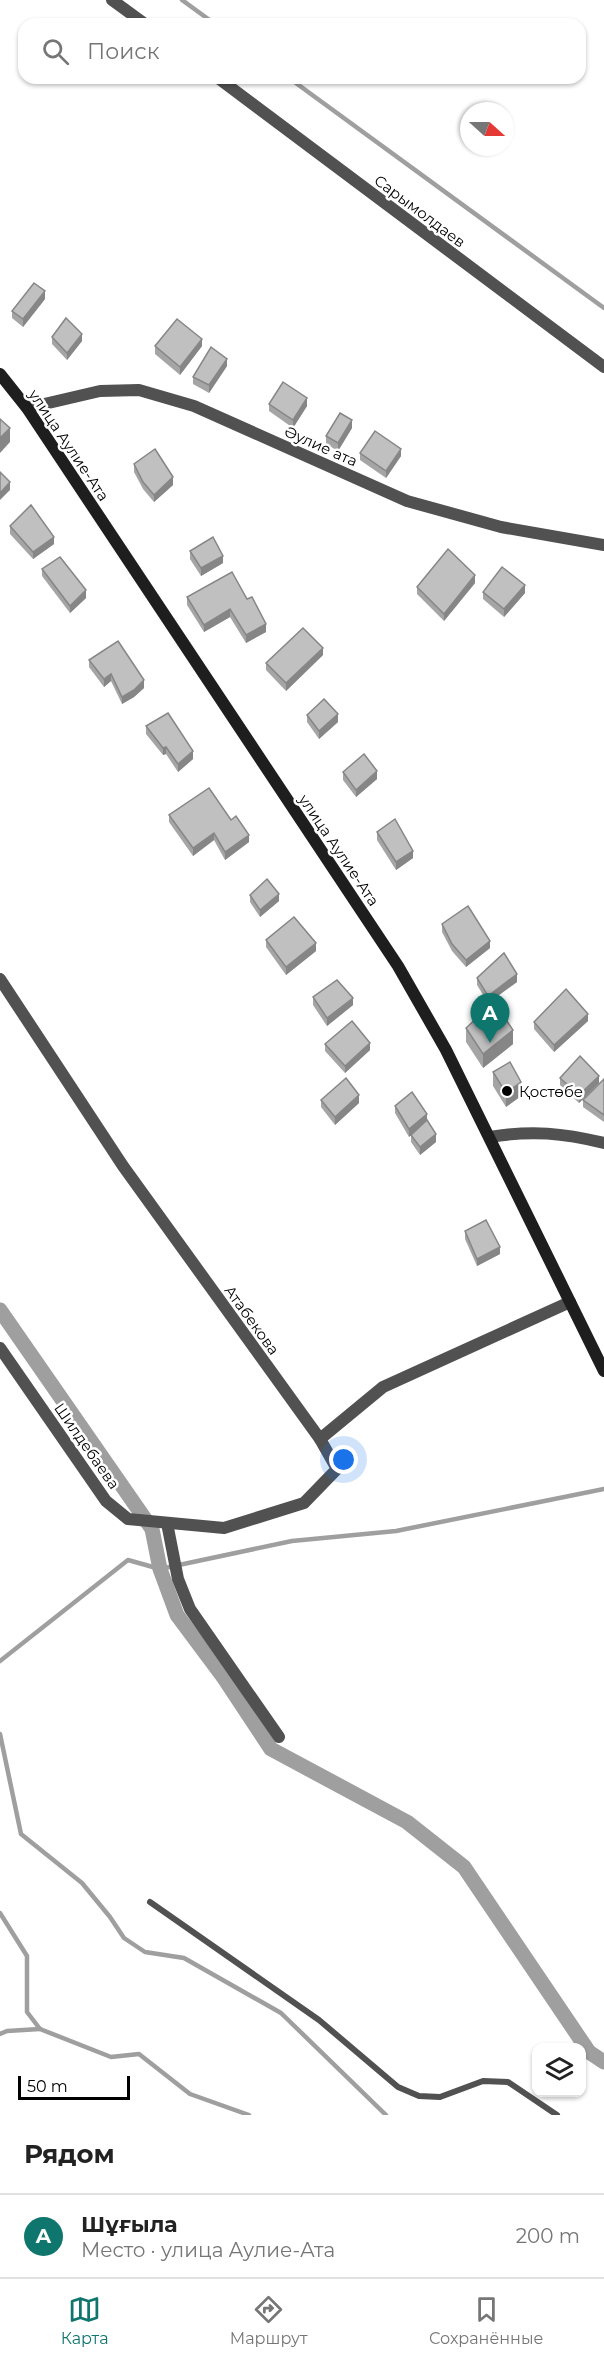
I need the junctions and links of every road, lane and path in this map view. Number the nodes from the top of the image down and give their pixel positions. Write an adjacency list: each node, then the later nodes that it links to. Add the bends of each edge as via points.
1 (112, 0): 2 (street)
2 (137, 18)
3 (226, 84): 4 (street, Сарымолдаев)
4 (604, 367)
5 (0, 374): 6 (main road, улица Аулие-Ата)
6 (27, 408): 7 (street, Әулие ата, via 100,391 139,390 194,406 407,501 501,528); 9 (main road, улица Аулие-Ата, via 398,966)
7 (604, 545)
8 (0, 979): 14 (street, Атабекова, via 123,1167)
9 (490, 1137): 10 (street, via 543,1132); 11 (main road, улица Аулие-Ата)
10 (604, 1143)
11 (570, 1302): 13 (main road, улица Аулие-Ата); 14 (street, via 383,1387)
12 (0, 1348): 15 (street, Шилдебаева, via 106,1501 128,1519)
13 (604, 1371)
14 (320, 1439): 15 (street, Шилдебаева, via 337,1469 303,1503 224,1528)
15 (167, 1523): 16 (street, via 178,1579 190,1609)
16 (279, 1737)
17 (150, 1902): 18 (lane, via 319,2020 399,2087 418,2096 440,2097 483,2081 508,2082)
18 (557, 2115)

